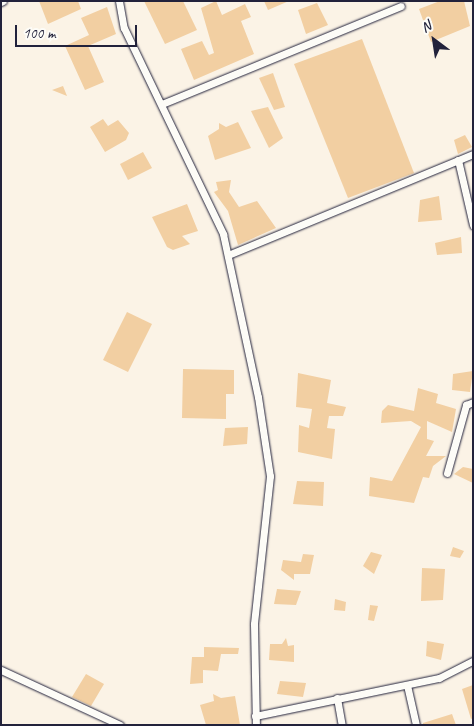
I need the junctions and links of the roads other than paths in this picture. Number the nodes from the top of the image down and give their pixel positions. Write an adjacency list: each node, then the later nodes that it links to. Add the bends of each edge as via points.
1 (119, 1): 3 (street, via 124,28)
2 (400, 6): 3 (street)
3 (162, 104): 7 (street, via 215,212)
4 (473, 154): 5 (street)
5 (458, 160): 6 (street); 7 (street)
6 (473, 225)
7 (228, 255): 14 (street, via 270,476 254,624)
8 (473, 402): 9 (street, via 466,404)
9 (447, 473)
10 (473, 660): 12 (street, via 447,675)
11 (1, 670): 15 (street)
12 (407, 685): 13 (street); 18 (street)
13 (337, 698): 14 (street); 17 (street)
14 (255, 716): 16 (street)
15 (120, 725)
16 (256, 725)
17 (342, 725)
18 (416, 725)

